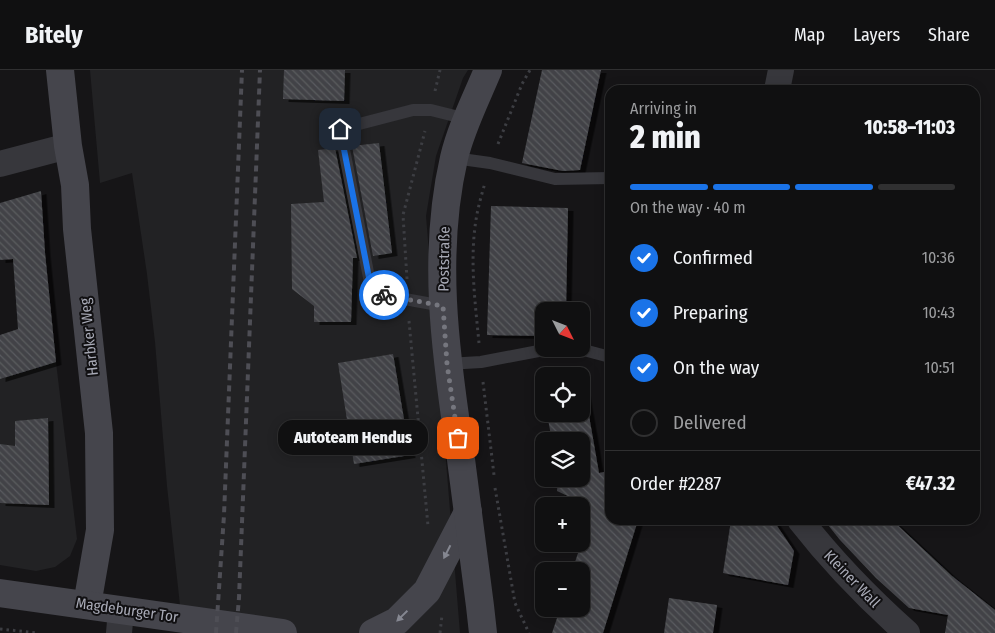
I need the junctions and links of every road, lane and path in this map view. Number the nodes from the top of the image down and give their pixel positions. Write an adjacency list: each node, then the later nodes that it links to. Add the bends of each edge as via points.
1 (60, 70): 6 (main road, Harbker Weg)
2 (488, 70): 5 (main road, Poststraße)
3 (781, 70): 4 (street)
4 (778, 85)
5 (467, 119): 7 (main road, Poststraße); 10 (lane, via 430,110 413,110 340,129 372,293)
6 (68, 146): 8 (street); 18 (main road, Harbker Weg, via 75,185 99,433 100,530)
7 (454, 158): 9 (lane, via 490,163 554,179); 10 (main road, Poststraße, via 442,245)
8 (0, 164)
9 (605, 178)
10 (443, 306): 14 (main road, Poststraße)
11 (535, 352): 14 (lane, via 481,362)
12 (590, 352): 13 (lane)
13 (605, 356)
14 (447, 364): 15 (main road, Poststraße)
15 (468, 512): 23 (main road, one-way to 23, via 427,592 396,621); 24 (main road, Poststraße)
16 (804, 525): 25 (street, Kleiner Wall, via 823,549)
17 (0, 593): 18 (main road, Magdeburger Tor)
18 (86, 605): 19 (main road, Magdeburger Tor)
19 (120, 621): 22 (main road, Magdeburger Tor)
20 (0, 629): 21 (path)
21 (38, 633)
22 (283, 633)
23 (373, 633)
24 (483, 633)
25 (907, 633)

